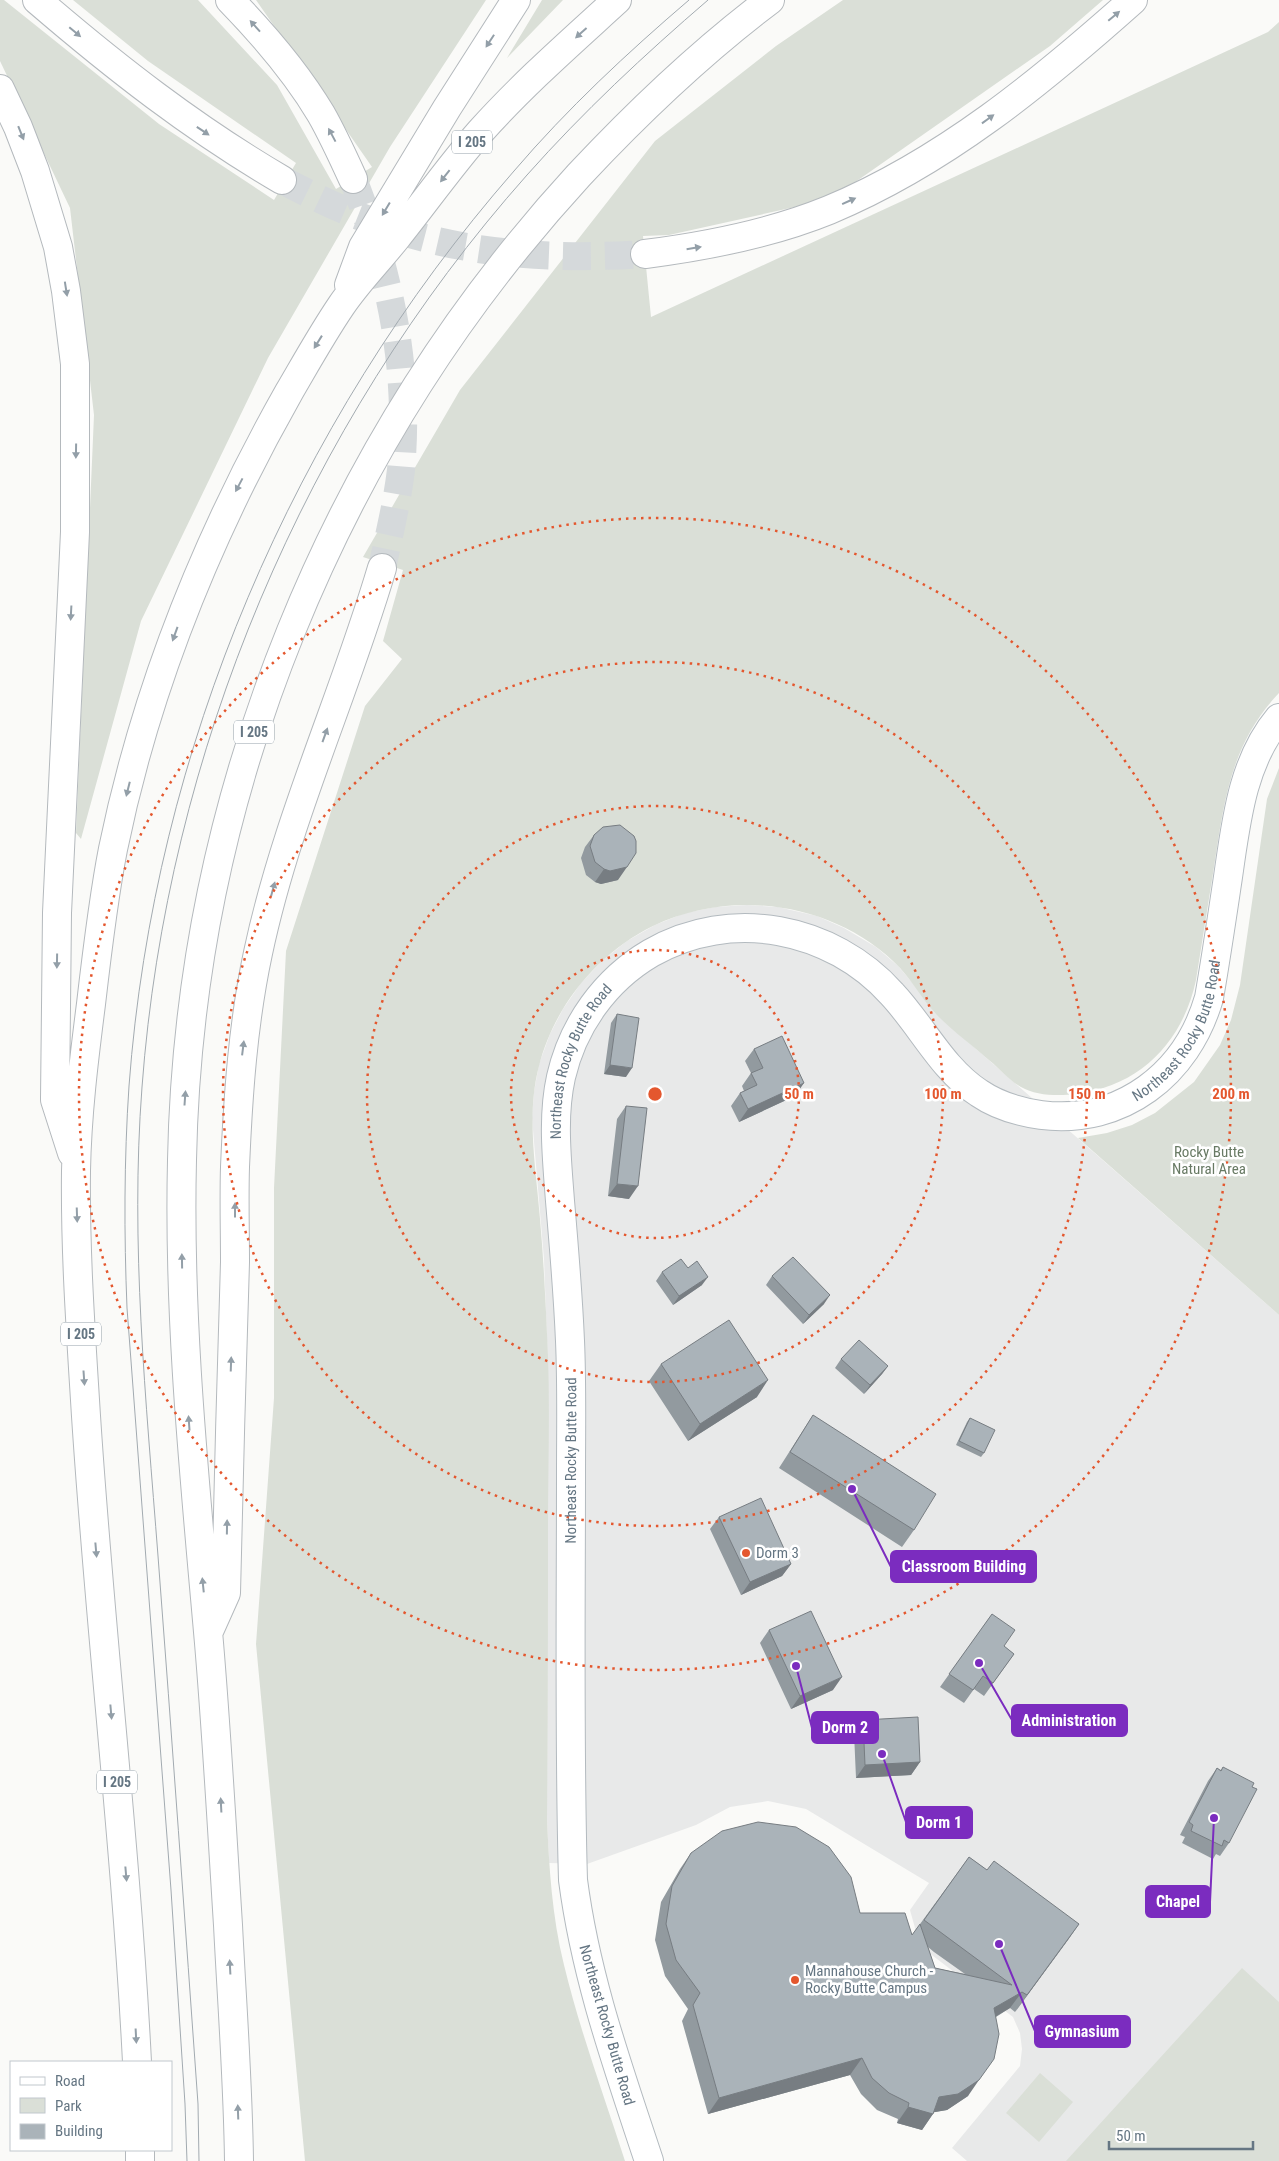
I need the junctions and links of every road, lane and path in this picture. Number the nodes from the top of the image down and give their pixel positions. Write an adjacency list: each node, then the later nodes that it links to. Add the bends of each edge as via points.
1 (38, 0): 9 (main road, one-way to 9, via 105,57 190,122)
2 (230, 0): 8 (main road, one-way to 2, via 301,83)
3 (516, 0): 11 (main road, one-way to 11, via 363,247)
4 (617, 0): 11 (main road, I 205, one-way to 11, via 533,77 478,135)
5 (770, 0): 15 (main road, I 205, one-way to 5, via 185,1347 182,1146 187,1065 206,924 218,862 252,738 299,610 326,550 388,432 434,358 522,240 605,147 652,100)
6 (1133, 0): 10 (main road, one-way to 6, via 696,248 785,226 876,188 948,147 989,118 1037,82)
7 (0, 89): 14 (main road, one-way to 14, via 36,171 58,248 75,364 75,532 57,913 55,1100)
8 (353, 179)
9 (282, 180)
10 (645, 254)
11 (344, 301): 14 (main road, I 205, one-way to 14, via 271,425 225,512 157,684 138,746 103,905 83,1065)
12 (382, 568): 15 (main road, one-way to 12, via 226,1593 235,1169 242,1062 254,973 282,857)
13 (1279, 718): 18 (main road, Northeast Rocky Butte Road, via 1255,756 1241,801 1209,998 1199,1029 1185,1052 1162,1078 1124,1102 1092,1113 1068,1116 1030,1113 996,1102 975,1090 952,1070 890,991 858,962 823,943 769,929 744,928 703,933 664,946 646,956 603,993 571,1044 560,1083 556,1119 570,1345 573,1880 590,1975)
14 (76, 1166): 16 (main road, I 205, one-way to 16, via 79,1305 91,1492 126,1879)
15 (208, 1634): 17 (main road, I 205, one-way to 15, via 233,2016)
16 (137, 2061)
17 (239, 2161)
18 (648, 2161)

